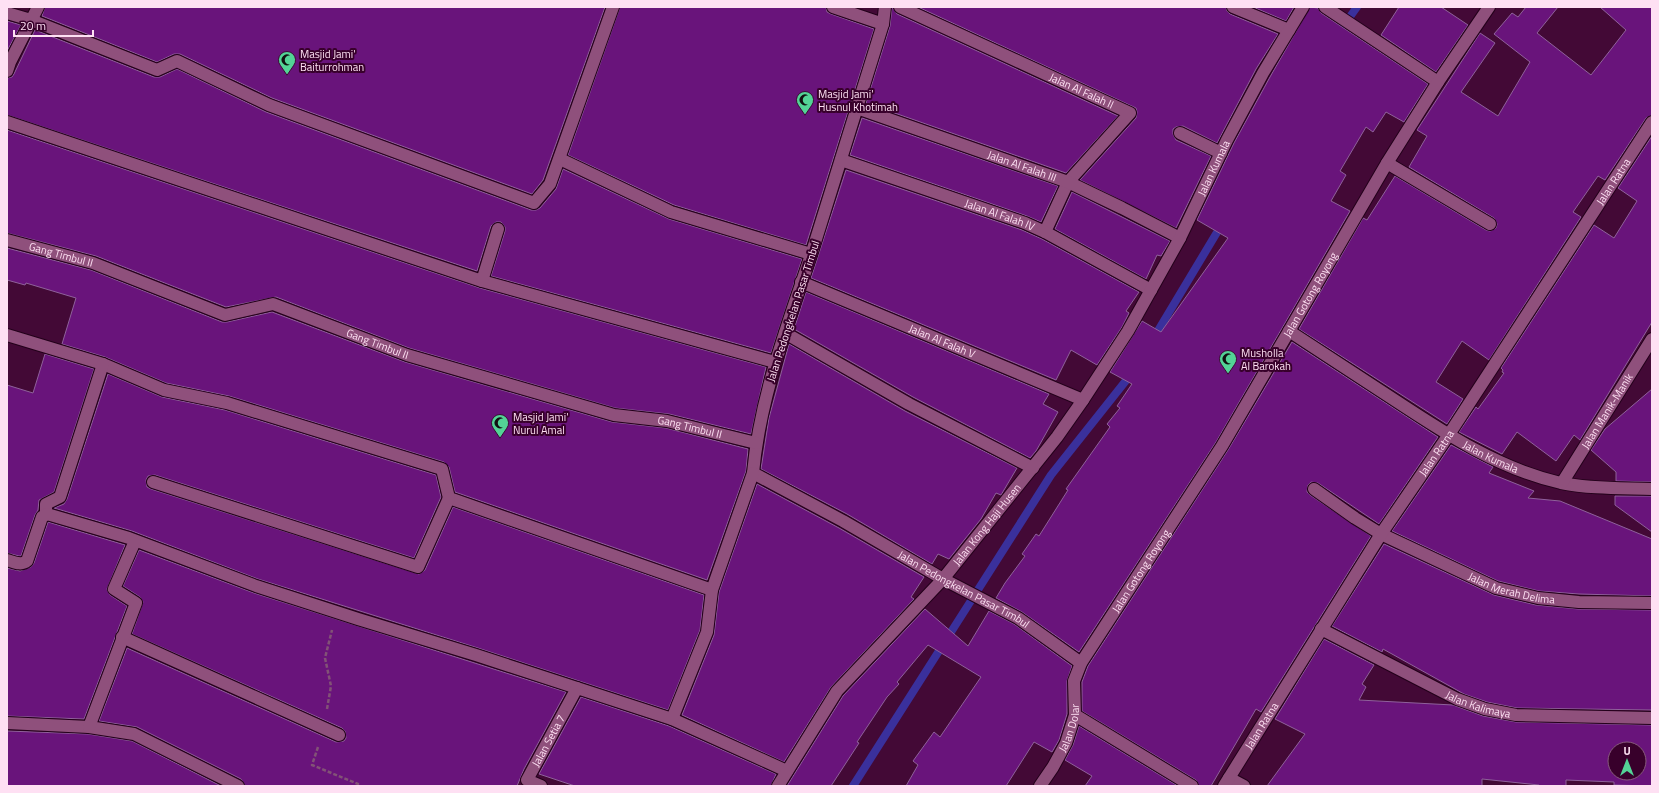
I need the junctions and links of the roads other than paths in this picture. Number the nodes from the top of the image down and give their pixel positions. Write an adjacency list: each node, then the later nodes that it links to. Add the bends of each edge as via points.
1 (38, 7): 11 (street)
2 (613, 7): 21 (street)
3 (833, 7): 12 (street)
4 (885, 7): 12 (street)
5 (900, 7): 24 (street, Jalan Al Falah II, via 1130,113)
6 (1233, 7): 13 (street)
7 (1303, 7): 13 (street, Jalan Kumala)
8 (1489, 7): 15 (street, Jalan Gotong Royong)
9 (1329, 9): 15 (street)
10 (7, 13): 11 (street)
11 (31, 20): 14 (street); 21 (street, via 157,70 177,61 269,105 534,203 550,184)
12 (883, 24): 16 (street, Jalan Pedongkelan Pasar Timbul)
13 (1289, 30): 20 (street, Jalan Kumala)
14 (7, 71)
15 (1438, 82): 23 (street, Jalan Gotong Royong)
16 (857, 108): 22 (street, Jalan Pedongkelan Pasar Timbul); 24 (street, Jalan Al Falah III)
17 (7, 122): 31 (street)
18 (1652, 122): 42 (street, Jalan Ratna)
19 (1180, 133): 20 (street)
20 (1221, 153): 28 (street, Jalan Kumala)
21 (560, 159): 30 (street, via 671,212)
22 (841, 160): 27 (street, Jalan Al Falah IV); 30 (street, Jalan Pedongkelan Pasar Timbul)
23 (1388, 163): 25 (street); 35 (street, Jalan Gotong Royong)
24 (1068, 182): 27 (street, Jalan Al Falah II); 28 (street, Jalan Al Falah III)
25 (1490, 224)
26 (498, 229): 31 (street)
27 (1045, 232): 33 (street, Jalan Al Falah IV)
28 (1180, 238): 33 (street, Jalan Kumala)
29 (7, 240): 43 (street, Gang Timbul II, via 93,263 225,315 273,304 407,355 614,416 667,421)
30 (811, 254): 32 (street, Jalan Pedongkelan Pasar Timbul)
31 (482, 281): 39 (street)
32 (801, 282): 36 (street, Jalan Pedongkelan Pasar Timbul); 41 (street, Jalan Al Falah V)
33 (1151, 290): 34 (street, Jalan Kumala)
34 (1128, 331): 41 (street, Jalan Kong Haji Husen)
35 (1289, 331): 42 (street, Jalan Kumala); 60 (street, Jalan Gotong Royong, via 1222,446)
36 (785, 333): 39 (street, Jalan Pedongkelan Pasar Timbul); 44 (street, via 910,404)
37 (7, 336): 40 (street)
38 (1652, 338): 47 (street, Jalan Manik-Manik)
39 (775, 362): 43 (street, Jalan Pedongkelan Pasar Timbul)
40 (103, 364): 50 (street, via 164,390 227,403 442,469); 51 (street, via 60,497 46,504)
41 (1083, 400): 44 (street, Jalan Kong Haji Husen)
42 (1448, 436): 47 (street, Jalan Kumala, via 1497,461 1538,477); 52 (street, Jalan Ratna)
43 (756, 443): 45 (street, Jalan Pedongkelan Pasar Timbul)
44 (1033, 468): 55 (street, Jalan Kong Haji Husen)
45 (753, 473): 55 (street, Jalan Pedongkelan Pasar Timbul); 56 (street)
46 (153, 482): 50 (street, via 418,567)
47 (1562, 483): 49 (street, Jalan Kumala, via 1593,488)
48 (1314, 488): 52 (street, Jalan Merah Delima)
49 (1652, 489)
50 (449, 498): 56 (street)
51 (46, 514): 53 (street); 54 (street, via 42,516 27,561 20,564)
52 (1381, 534): 57 (street, Jalan Merah Delima, via 1496,588 1538,598 1579,602); 58 (street, Jalan Ratna)
53 (136, 541): 59 (street, via 114,589 136,603); 61 (street, via 256,586)
54 (7, 560)
55 (945, 580): 60 (street, Jalan Pedongkelan Pasar Timbul, via 1018,618); 68 (street, Jalan Kong Haji Husen, via 837,691)
56 (712, 590): 64 (street, via 707,632)
57 (1652, 603)
58 (1321, 629): 63 (street, Jalan Kalimaya, via 1457,699 1485,709 1516,715); 69 (street, Jalan Ratna)
59 (122, 637): 66 (street); 67 (street)
60 (1081, 663): 62 (street, Jalan Dolar, via 1074,681)
61 (577, 688): 64 (street); 71 (street, Jalan Setia 7, via 527,780)
62 (1075, 715): 73 (street, Jalan Dolar, via 1066,743); 74 (street)
63 (1652, 718)
64 (672, 720): 68 (street)
65 (7, 723): 66 (street)
66 (89, 727): 70 (street, via 134,734)
67 (340, 735)
68 (787, 771): 72 (street, Jalan Kong Haji Husen)
69 (1227, 782): 75 (street)
70 (238, 786)
71 (541, 786)
72 (778, 786)
73 (1040, 786)
74 (1192, 786)
75 (1244, 786)

